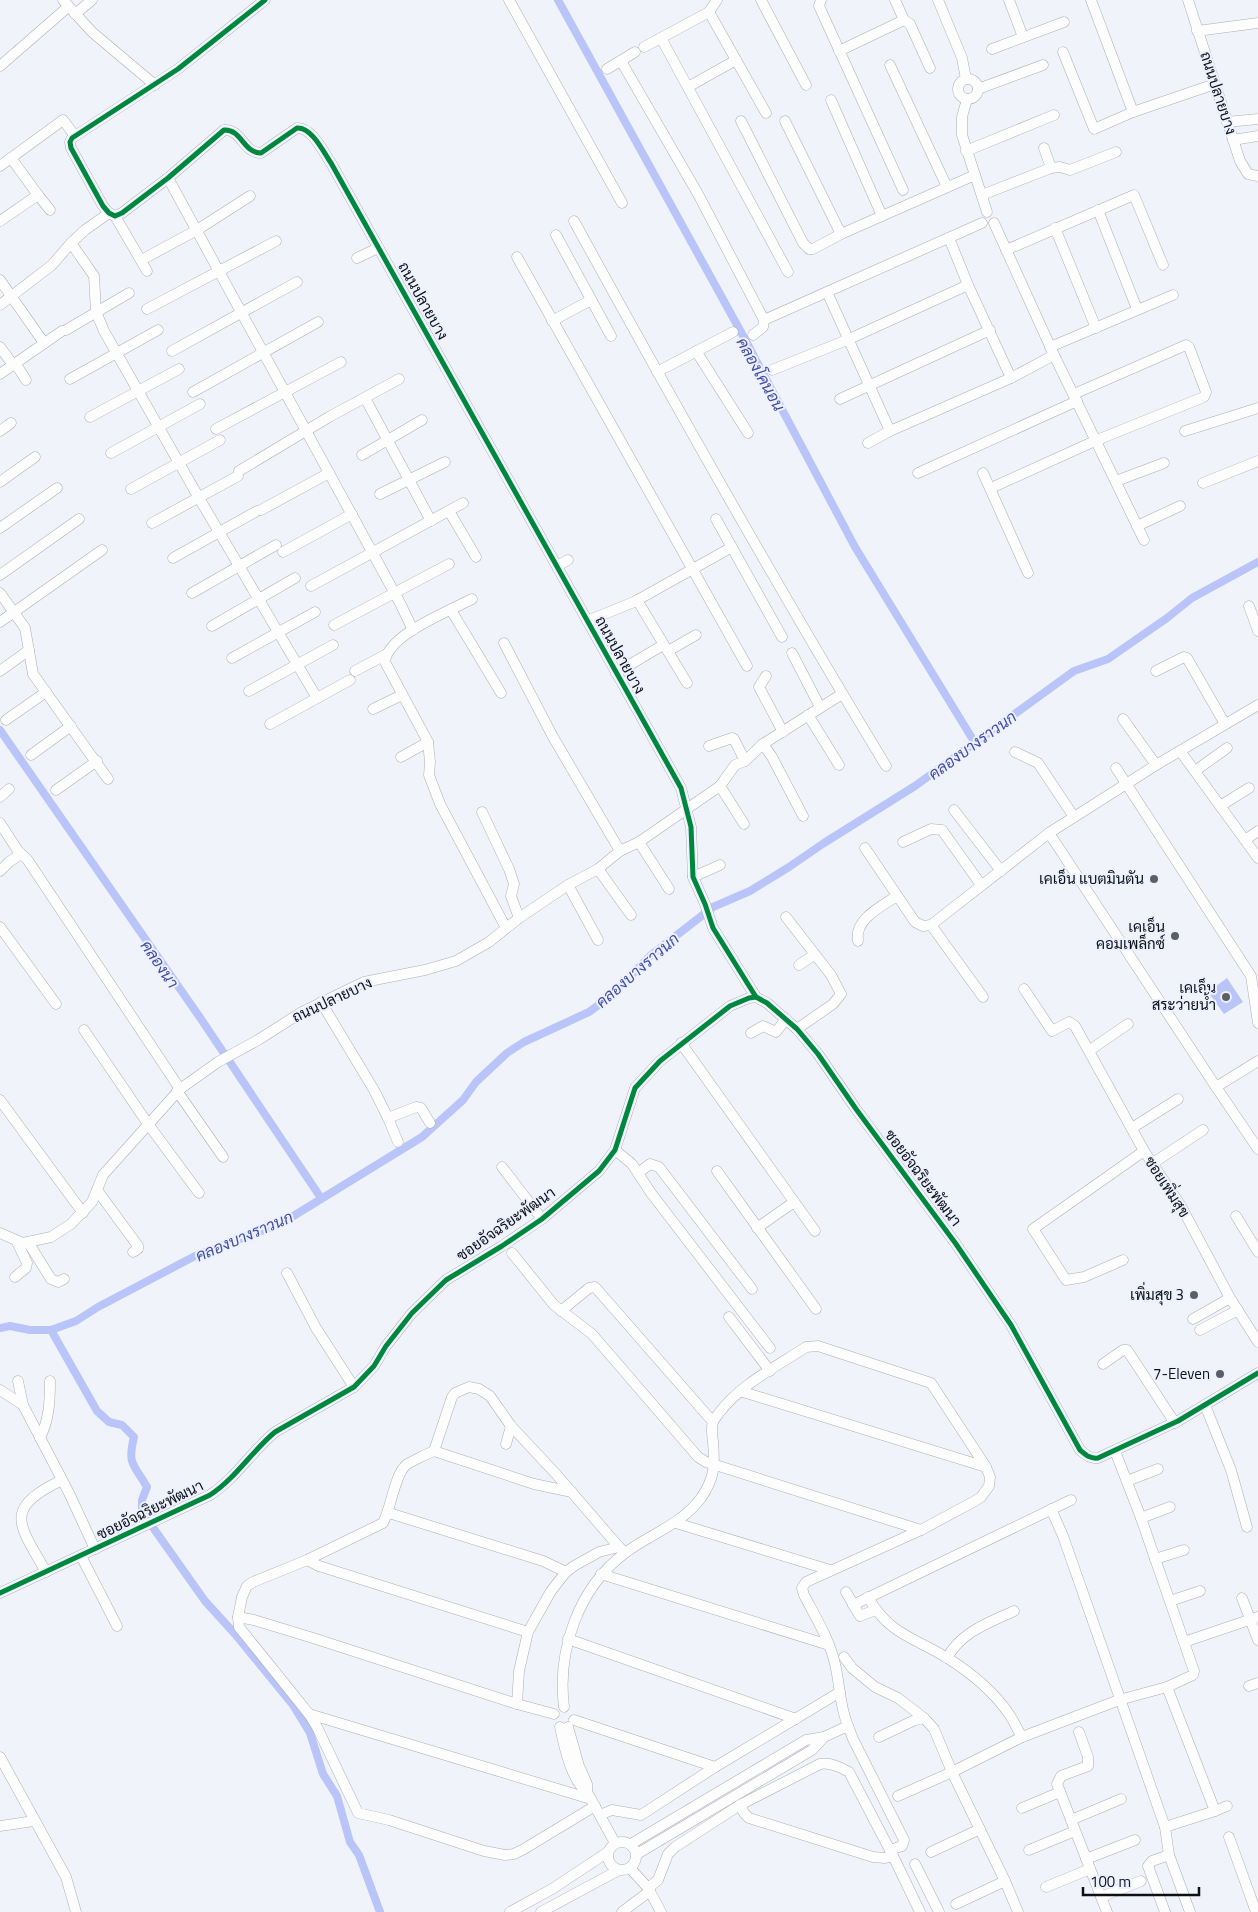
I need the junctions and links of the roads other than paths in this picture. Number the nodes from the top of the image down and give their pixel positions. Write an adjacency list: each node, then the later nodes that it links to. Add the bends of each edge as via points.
1 (92, 0): 12 (street)
2 (265, 0): 34 (street)
3 (509, 0): 64 (street)
4 (717, 0): 13 (street)
5 (761, 0): 35 (street)
6 (821, 0): 22 (street, via 818,6)
7 (894, 0): 14 (street)
8 (938, 0): 32 (street, via 962,58)
9 (1009, 0): 18 (street)
10 (1091, 0): 40 (street)
11 (1188, 0): 17 (street, ถนนปลายบาง)
12 (69, 7): 29 (street); 34 (street, via 92,32)
13 (709, 12): 19 (street); 25 (street)
14 (904, 20): 22 (street); 30 (street, via 910,24)
15 (1064, 22): 18 (street)
16 (1258, 23): 17 (street)
17 (1197, 30): 33 (street, ถนนปลายบาง)
18 (1023, 37): 21 (street)
19 (661, 38): 20 (street); 36 (street)
20 (644, 47)
21 (992, 49)
22 (839, 51): 60 (street)
23 (635, 52): 26 (street)
24 (1063, 52): 40 (street, via 1094,128)
25 (736, 60): 36 (street); 41 (street)
26 (621, 61): 31 (street); 103 (street, via 698,194)
27 (890, 65): 59 (street)
28 (1043, 65): 37 (street)
29 (0, 66)
30 (930, 68)
31 (607, 69)
32 (966, 79): 37 (street, via 973,80); 38 (street, via 958,90)
33 (1215, 84): 40 (street); 46 (street, ถนนปลายบาง)
34 (155, 85): 47 (street)
35 (806, 85)
36 (688, 87): 89 (street)
37 (978, 88): 38 (street, via 974,98)
38 (967, 99): 51 (street, via 962,117)
39 (831, 100): 69 (street)
40 (1133, 112)
41 (766, 114)
42 (1054, 115): 51 (street)
43 (1258, 119): 46 (street)
44 (741, 121): 76 (street, via 806,248 813,249)
45 (785, 121): 76 (street)
46 (1227, 122): 49 (street, ถนนปลายบาง)
47 (75, 136): 53 (street, via 64,120); 68 (street, via 70,142 71,148)
48 (1258, 136): 49 (street)
49 (1233, 140): 57 (street, ถนนปลายบาง, via 1248,174)
50 (1044, 148): 55 (street)
51 (966, 151): 56 (street)
52 (1116, 152): 55 (street, via 1070,170)
53 (11, 158): 54 (street); 61 (street)
54 (0, 166)
55 (1052, 168): 62 (street)
56 (975, 175): 59 (street); 62 (street)
57 (1258, 176)
58 (168, 178): 68 (street, ถนนปลายบาง, via 122,213); 75 (street); 81 (street, ถนนปลายบาง, via 224,130 230,129 250,151 256,153 302,128 312,136 331,163)
59 (947, 187): 69 (street)
60 (903, 190)
61 (38, 195): 65 (street); 70 (street)
62 (982, 195): 67 (street)
63 (250, 196): 75 (street)
64 (622, 203)
65 (50, 210)
66 (1098, 210): 74 (street); 86 (street, via 1134,194); 100 (street)
67 (988, 212): 72 (street, via 983,215); 73 (street, via 994,216)
68 (112, 214): 80 (street, ถนนปลายบาง); 87 (street)
69 (882, 216): 76 (street)
70 (0, 221)
71 (574, 221): 124 (street)
72 (982, 222): 73 (street, via 989,226); 78 (street)
73 (994, 223): 82 (street)
74 (1055, 228): 82 (street); 106 (street)
75 (197, 230): 83 (street); 88 (street)
76 (841, 234)
77 (556, 235): 97 (street)
78 (949, 238): 92 (street); 93 (street)
79 (276, 241): 88 (street)
80 (71, 243): 96 (street, ถนนปลายบาง, via 52,265); 101 (street, via 94,276)
81 (378, 248): 85 (street); 192 (street, ถนนปลายบาง)
82 (1006, 250): 117 (street)
83 (147, 257)
84 (516, 257): 104 (street)
85 (357, 258)
86 (1163, 265)
87 (148, 271)
88 (219, 271): 99 (street); 102 (street)
89 (788, 272)
90 (0, 280): 96 (street)
91 (296, 282): 102 (street)
92 (968, 285): 108 (street); 112 (street)
93 (827, 292): 103 (street); 112 (street)
94 (129, 294): 101 (street)
95 (1173, 295): 100 (street)
96 (12, 296): 98 (street, ถนนปลายบาง); 113 (street)
97 (591, 300): 104 (street); 111 (street)
98 (0, 306)
99 (147, 309)
100 (1138, 309): 106 (street)
101 (96, 312): 113 (street); 118 (street)
102 (242, 312): 115 (street); 119 (street)
103 (764, 320): 110 (street, via 763,327)
104 (552, 321): 193 (street)
105 (318, 322): 119 (street)
106 (1096, 328): 117 (street)
107 (158, 330): 118 (street)
108 (990, 330): 126 (street); 130 (street)
109 (733, 332): 116 (street)
110 (753, 335)
111 (611, 336)
112 (847, 340): 123 (street); 130 (street)
113 (44, 343): 121 (street)
114 (0, 347): 121 (street)
115 (172, 351)
116 (696, 351): 124 (street); 148 (street)
117 (1052, 351): 126 (street); 134 (street)
118 (116, 352): 127 (street); 131 (street)
119 (263, 352): 132 (street); 133 (street)
120 (341, 362): 133 (street)
121 (14, 364): 125 (street); 129 (street)
122 (180, 368): 131 (street)
123 (772, 370)
124 (657, 372): 234 (street)
125 (0, 374)
126 (1011, 378): 145 (street)
127 (70, 379)
128 (399, 379): 135 (street)
129 (26, 380)
130 (870, 385): 136 (street); 145 (street)
131 (138, 391): 139 (street); 142 (street)
132 (193, 392)
133 (286, 393): 143 (street); 147 (street)
134 (1075, 397): 151 (street); 151 (street, via 1182,346 1189,347 1206,392 1204,397); 161 (street)
135 (365, 398): 147 (street); 150 (street)
136 (840, 399)
137 (200, 404): 142 (street)
138 (1258, 408): 146 (street)
139 (90, 417)
140 (422, 420): 150 (street)
141 (11, 424): 144 (street)
142 (158, 427): 153 (street); 157 (street)
143 (216, 429)
144 (0, 431)
145 (890, 431): 152 (street)
146 (1185, 431)
147 (307, 432): 160 (street); 171 (street)
148 (748, 433)
149 (220, 440): 157 (street)
150 (388, 440): 154 (street); 163 (street)
151 (1097, 440): 164 (street); 168 (street)
152 (868, 443)
153 (111, 454)
154 (362, 455)
155 (35, 457): 165 (street)
156 (1258, 461): 166 (street)
157 (178, 462): 169 (street); 171 (street)
158 (445, 462): 163 (street)
159 (1164, 463): 164 (street)
160 (330, 473): 175 (street); 182 (street)
161 (918, 473)
162 (983, 473): 168 (street)
163 (409, 480): 170 (street); 178 (street)
164 (1116, 481): 180 (street)
165 (0, 482)
166 (1203, 483)
167 (57, 488): 181 (street)
168 (991, 488): 194 (street)
169 (131, 489)
170 (380, 494)
171 (199, 498): 179 (street); 182 (street)
172 (463, 503): 174 (street)
173 (1180, 506): 180 (street)
174 (448, 511): 178 (street); 187 (street)
175 (352, 514): 186 (street); 191 (street)
176 (79, 519): 195 (street)
177 (716, 519): 184 (street)
178 (431, 521): 186 (street)
179 (152, 523)
180 (1138, 526): 183 (street)
181 (0, 528)
182 (220, 532): 188 (street); 191 (street)
183 (1144, 540)
184 (732, 547): 193 (street); 216 (street)
185 (102, 550): 206 (street)
186 (373, 553): 197 (street); 200 (street)
187 (476, 557)
188 (173, 558)
189 (568, 560): 192 (street)
190 (448, 564): 200 (street)
191 (240, 565): 199 (street); 201 (street)
192 (557, 566): 208 (street, ถนนปลายบาง)
193 (691, 570): 203 (street); 225 (street)
194 (1028, 573)
195 (0, 575)
196 (295, 578): 201 (street)
197 (310, 586)
198 (0, 593): 206 (street)
199 (192, 593)
200 (395, 594): 210 (street); 212 (street)
201 (259, 599): 211 (street); 214 (street)
202 (472, 599): 205 (street)
203 (637, 600): 208 (street); 219 (street)
204 (1249, 606): 213 (street)
205 (451, 610): 212 (street); 233 (street)
206 (14, 612): 209 (street); 220 (street, via 24,628)
207 (315, 612): 214 (street)
208 (587, 621): 228 (street, ถนนปลายบาง)
209 (0, 622)
210 (334, 625)
211 (212, 626)
212 (413, 630): 222 (street, via 393,644)
213 (1258, 631)
214 (279, 632): 223 (street); 224 (street)
215 (696, 636): 219 (street)
216 (782, 637)
217 (504, 643): 283 (street)
218 (333, 645): 224 (street)
219 (666, 648): 228 (street); 230 (street)
220 (29, 650): 226 (street); 232 (street, via 33,674)
221 (792, 653): 238 (street)
222 (386, 655): 235 (street, via 385,662); 236 (street)
223 (232, 658)
224 (298, 665): 231 (street); 236 (street)
225 (747, 666)
226 (0, 671)
227 (1156, 671): 244 (street, via 1184,656 1187,658)
228 (616, 673): 270 (street, ถนนปลายบาง, via 681,788)
229 (766, 676): 246 (street, via 759,688)
230 (687, 683)
231 (250, 691)
232 (46, 692): 242 (street); 245 (street)
233 (501, 693)
234 (842, 694): 238 (street); 259 (street)
235 (402, 695): 239 (street); 247 (street)
236 (317, 698): 243 (street)
237 (1258, 705): 244 (street)
238 (820, 708): 240 (street)
239 (373, 709)
240 (808, 715): 246 (street); 258 (street)
241 (1123, 719): 257 (street)
242 (6, 720)
243 (270, 724)
244 (1225, 724): 257 (street)
245 (71, 726): 252 (street); 256 (street)
246 (783, 732): 248 (street)
247 (428, 742): 254 (street); 300 (street, via 429,776 440,804)
248 (763, 744): 255 (street); 273 (street)
249 (709, 746): 255 (street, via 732,738)
250 (1227, 748): 261 (street)
251 (1015, 752): 274 (street, via 1038,762)
252 (31, 755)
253 (1183, 755): 261 (street)
254 (401, 757)
255 (745, 761): 264 (street, via 736,765)
256 (96, 762): 262 (street); 267 (street)
257 (1156, 765): 263 (street)
258 (839, 766)
259 (886, 766)
260 (1116, 768): 263 (street)
261 (1195, 771): 269 (street)
262 (108, 779)
263 (1127, 784): 274 (street); 311 (street, via 1251,976)
264 (720, 786): 270 (street); 276 (street)
265 (1249, 788): 269 (street)
266 (9, 789): 268 (street)
267 (56, 790)
268 (0, 797)
269 (1220, 806): 279 (street)
270 (687, 807): 280 (street, ถนนปลายบาง); 290 (street, ถนนปลายบาง)
271 (954, 810): 289 (street)
272 (482, 812): 297 (street, via 509,869 514,884 511,896)
273 (804, 816)
274 (1074, 817): 278 (street)
275 (0, 823): 284 (street)
276 (744, 824)
277 (1258, 831): 279 (street)
278 (1050, 833): 289 (street); 319 (street)
279 (1245, 840): 285 (street)
280 (639, 842): 283 (street, ถนนปลายบาง); 293 (street)
281 (903, 842): 291 (street, via 930,829 942,830)
282 (865, 848): 294 (street)
283 (620, 851): 287 (street, ถนนปลายบาง)
284 (21, 854): 288 (street); 320 (street, via 28,859)
285 (1258, 858)
286 (720, 865): 290 (street)
287 (598, 868): 292 (street, ถนนปลายบาง); 295 (street)
288 (0, 871)
289 (1001, 871): 291 (street)
290 (693, 877): 306 (street, ถนนปลายบาง, via 713,928)
291 (983, 884): 298 (street)
292 (568, 885): 297 (street, ถนนปลายบาง); 301 (street)
293 (669, 889)
294 (897, 896): 298 (street, via 914,922); 302 (street, via 863,920)
295 (631, 915)
296 (786, 917): 303 (street)
297 (519, 918): 300 (street, ถนนปลายบาง)
298 (931, 925): 307 (street)
299 (0, 927): 309 (street)
300 (506, 928): 308 (street, ถนนปลายบาง, via 456,961 364,982)
301 (598, 940)
302 (858, 941)
303 (814, 955): 304 (street); 313 (street, via 831,975 841,994 833,1004)
304 (799, 965)
305 (1024, 989): 317 (street, ซอยเพิ่มสุข, via 1052,1030 1072,1023)
306 (756, 997): 310 (street, ซอยอัจฉริยะพัฒนา); 316 (street, ซอยอัจฉริยะพัฒนา, via 730,1006)
307 (983, 997)
308 (321, 1002): 320 (street, ถนนปลายบาง, via 218,1062); 323 (street)
309 (56, 1004)
310 (786, 1019): 313 (street, ซอยอัจฉริยะพัฒนา); 315 (street, via 776,1032 763,1026)
311 (1258, 1023)
312 (1128, 1024): 317 (street)
313 (797, 1029): 381 (street, ซอยอัจฉริยะพัฒนา, via 956,1244 1011,1325 1080,1450 1092,1459)
314 (84, 1030): 324 (street)
315 (750, 1033)
316 (681, 1043): 330 (street, ซอยอัจฉริยะพัฒนา, via 635,1088); 339 (street)
317 (1090, 1050): 326 (street, ซอยเพิ่มสุข)
318 (1258, 1061): 319 (street)
319 (1216, 1088): 329 (street)
320 (179, 1090): 324 (street); 332 (street)
321 (1178, 1098): 326 (street)
322 (0, 1100): 340 (street)
323 (388, 1118): 325 (street, via 416,1107 421,1108); 328 (street)
324 (148, 1124): 337 (street, via 103,1175); 338 (street)
325 (430, 1124)
326 (1132, 1128): 331 (street, ซอยเพิ่มสุข)
327 (1203, 1130): 333 (street)
328 (398, 1142)
329 (1258, 1149)
330 (615, 1150): 336 (street); 342 (street, ซอยอัจฉริยะพัฒนา, via 599,1171)
331 (1144, 1151): 333 (street, ซอยเพิ่มสุข); 351 (street, via 1033,1229 1066,1280)
332 (223, 1157)
333 (1153, 1163): 356 (street, ซอยเพิ่มสุข, via 1181,1206)
334 (502, 1167): 342 (street)
335 (717, 1171): 343 (street)
336 (638, 1173): 355 (street, via 650,1164 659,1167); 364 (street)
337 (97, 1190): 340 (street); 348 (street, via 138,1246)
338 (199, 1193)
339 (794, 1202): 343 (street); 344 (street)
340 (83, 1213): 347 (street, via 51,1237)
341 (1236, 1216): 349 (street)
342 (542, 1219): 370 (street, ซอยอัจฉริยะพัฒนา, via 446,1280 412,1313 374,1366)
343 (757, 1228): 357 (street)
344 (815, 1231)
345 (0, 1233): 346 (street)
346 (17, 1242): 347 (street); 353 (street, via 27,1263)
347 (28, 1242): 354 (street, via 51,1279 58,1282)
348 (133, 1252)
349 (1258, 1252)
350 (512, 1253): 359 (street)
351 (1123, 1260)
352 (287, 1273): 370 (street, via 316,1328)
353 (15, 1277)
354 (64, 1279)
355 (752, 1289)
356 (1230, 1298): 358 (street, ซอยเพิ่มสุข); 361 (street)
357 (816, 1309)
358 (1238, 1310): 362 (street); 363 (street, ซอยเพิ่มสุข)
359 (561, 1311): 375 (street, via 589,1288 595,1288); 382 (street, via 592,1334 698,1457)
360 (729, 1318): 366 (street)
361 (1193, 1319)
362 (1200, 1330)
363 (1258, 1342)
364 (770, 1348)
365 (1102, 1364): 376 (street, via 1127,1350)
366 (770, 1371): 372 (street); 383 (street, via 806,1347 818,1346 925,1380 936,1388)
367 (1258, 1373): 374 (street, ซอยอัจฉริยะพัฒนา)
368 (50, 1381): 378 (street, via 49,1412)
369 (18, 1382): 373 (street)
370 (354, 1387): 396 (street, ซอยอัจฉริยะพัฒนา, via 275,1432 215,1492)
371 (0, 1390): 373 (street)
372 (740, 1391): 375 (street); 383 (street)
373 (23, 1405): 378 (street)
374 (1205, 1405): 376 (street, ซอยอัจฉริยะพัฒนา); 394 (street)
375 (713, 1422): 382 (street)
376 (1175, 1423): 381 (street, ซอยอัจฉริยะพัฒนา)
377 (511, 1426): 379 (street); 380 (street, via 490,1396 469,1387 452,1397); 387 (street)
378 (40, 1438): 385 (street)
379 (506, 1444)
380 (434, 1451): 387 (street, via 534,1484); 391 (street, via 403,1468)
381 (1115, 1451): 386 (street)
382 (715, 1466): 393 (street, via 701,1498); 395 (street)
383 (986, 1467): 395 (street, via 989,1486 981,1497)
384 (1158, 1469): 386 (street)
385 (62, 1480): 396 (street); 403 (street, via 43,1489 28,1502 20,1517 25,1534)
386 (1127, 1481): 392 (street)
387 (572, 1492): 397 (street)
388 (1071, 1500): 390 (street)
389 (1170, 1507): 392 (street)
390 (1051, 1509): 409 (street); 427 (street)
391 (389, 1513): 401 (street, via 378,1527); 404 (street, via 543,1561)
392 (1141, 1518): 400 (street)
393 (676, 1523): 397 (street); 402 (street)
394 (1247, 1527)
395 (921, 1530): 402 (street)
396 (95, 1550): 399 (street, ซอยอัจฉริยะพัฒนา)
397 (622, 1550): 404 (street, via 600,1552); 405 (street)
398 (1184, 1550): 400 (street)
399 (81, 1556): 403 (street, ซอยอัจฉริยะพัฒนา); 417 (street)
400 (1155, 1559): 411 (street)
401 (307, 1560): 415 (street, via 247,1586); 418 (street)
402 (830, 1570): 422 (street, via 806,1582 802,1588)
403 (46, 1572): 408 (street, ซอยอัจฉริยะพัฒนา)
404 (566, 1572): 418 (street, via 551,1591)
405 (601, 1574): 419 (street, via 580,1607); 422 (street)
406 (1200, 1591): 411 (street)
407 (846, 1592): 412 (street)
408 (0, 1593)
409 (868, 1598): 412 (street); 413 (street)
410 (1242, 1598): 416 (street)
411 (1170, 1601): 421 (street)
412 (853, 1605): 413 (street, via 860,1616)
413 (875, 1610): 423 (street, via 900,1634)
414 (1014, 1611): 423 (street, via 977,1628)
415 (238, 1617): 428 (street); 430 (street, via 239,1627)
416 (1254, 1618): 420 (street); 421 (street)
417 (117, 1626)
418 (528, 1632): 428 (street, via 519,1671)
419 (568, 1639): 429 (street, via 562,1689); 433 (street)
420 (1258, 1640)
421 (1184, 1642): 425 (street, via 1193,1675)
422 (829, 1645): 426 (street)
423 (951, 1652): 439 (street, via 1008,1714)
424 (844, 1658): 432 (street, via 875,1687 898,1698)
425 (1167, 1686): 427 (street); 452 (street)
426 (840, 1692): 433 (street); 435 (street)
427 (1119, 1700): 439 (street); 456 (street)
428 (517, 1704): 431 (street)
429 (564, 1708): 431 (street); 434 (street, via 571,1710)
430 (309, 1714): 448 (street); 448 (street, via 355,1810 363,1815 505,1855 524,1849)
431 (554, 1714): 434 (street, via 554,1721)
432 (924, 1718): 438 (street); 442 (street, via 934,1729)
433 (796, 1719): 441 (street)
434 (567, 1724): 441 (street); 448 (street)
435 (848, 1726): 437 (street); 466 (street, via 904,1840 902,1846)
436 (1080, 1732): 444 (street, via 1088,1764 1061,1776)
437 (824, 1737): 443 (street, via 806,1740); 447 (street, via 812,1750)
438 (879, 1737)
439 (1022, 1737): 442 (street)
440 (0, 1757): 454 (street)
441 (715, 1767): 448 (street, via 641,1814 612,1810)
442 (952, 1772): 445 (street); 457 (street)
443 (722, 1790): 447 (street); 462 (street)
444 (1060, 1792): 451 (street); 453 (street)
445 (898, 1796)
446 (1121, 1799): 453 (street)
447 (728, 1800): 467 (street)
448 (593, 1803): 461 (street)
449 (740, 1805): 466 (street, via 749,1818 873,1857 885,1858); 466 (street, via 820,1764 841,1767 849,1772); 477 (street, via 671,1850 658,1880)
450 (1227, 1806): 452 (street)
451 (1022, 1808)
452 (1215, 1811): 456 (street)
453 (1071, 1820): 458 (street)
454 (34, 1821): 455 (street); 482 (street, via 66,1877)
455 (0, 1826)
456 (1165, 1827): 468 (street)
457 (980, 1829): 465 (street); 473 (street)
458 (1075, 1831): 463 (street); 470 (street)
459 (1229, 1837): 492 (street)
460 (1135, 1840): 470 (street)
461 (615, 1843): 462 (street); 464 (street)
462 (631, 1844): 467 (street)
463 (1029, 1850)
464 (608, 1852): 472 (street, via 610,1863); 476 (street)
465 (931, 1852)
466 (892, 1853): 487 (street)
467 (637, 1854): 471 (street)
468 (1169, 1855): 490 (street, via 1152,1861 1148,1866); 491 (street)
469 (915, 1864): 488 (street)
470 (1088, 1864): 475 (street); 478 (street)
471 (630, 1868): 472 (street); 477 (street)
472 (619, 1870): 479 (street)
473 (1005, 1881): 480 (street); 489 (street)
474 (1141, 1881): 478 (street)
475 (1046, 1887)
476 (552, 1889): 479 (street); 483 (street)
477 (649, 1890): 485 (street); 486 (street)
478 (1101, 1897): 481 (street)
479 (560, 1902): 484 (street)
480 (956, 1904)
481 (1104, 1911)
482 (76, 1912)
483 (510, 1912)
484 (541, 1912)
485 (622, 1912)
486 (661, 1912)
487 (920, 1912)
488 (939, 1912)
489 (1018, 1912)
490 (1165, 1912)
491 (1190, 1912)
492 (1256, 1912)

